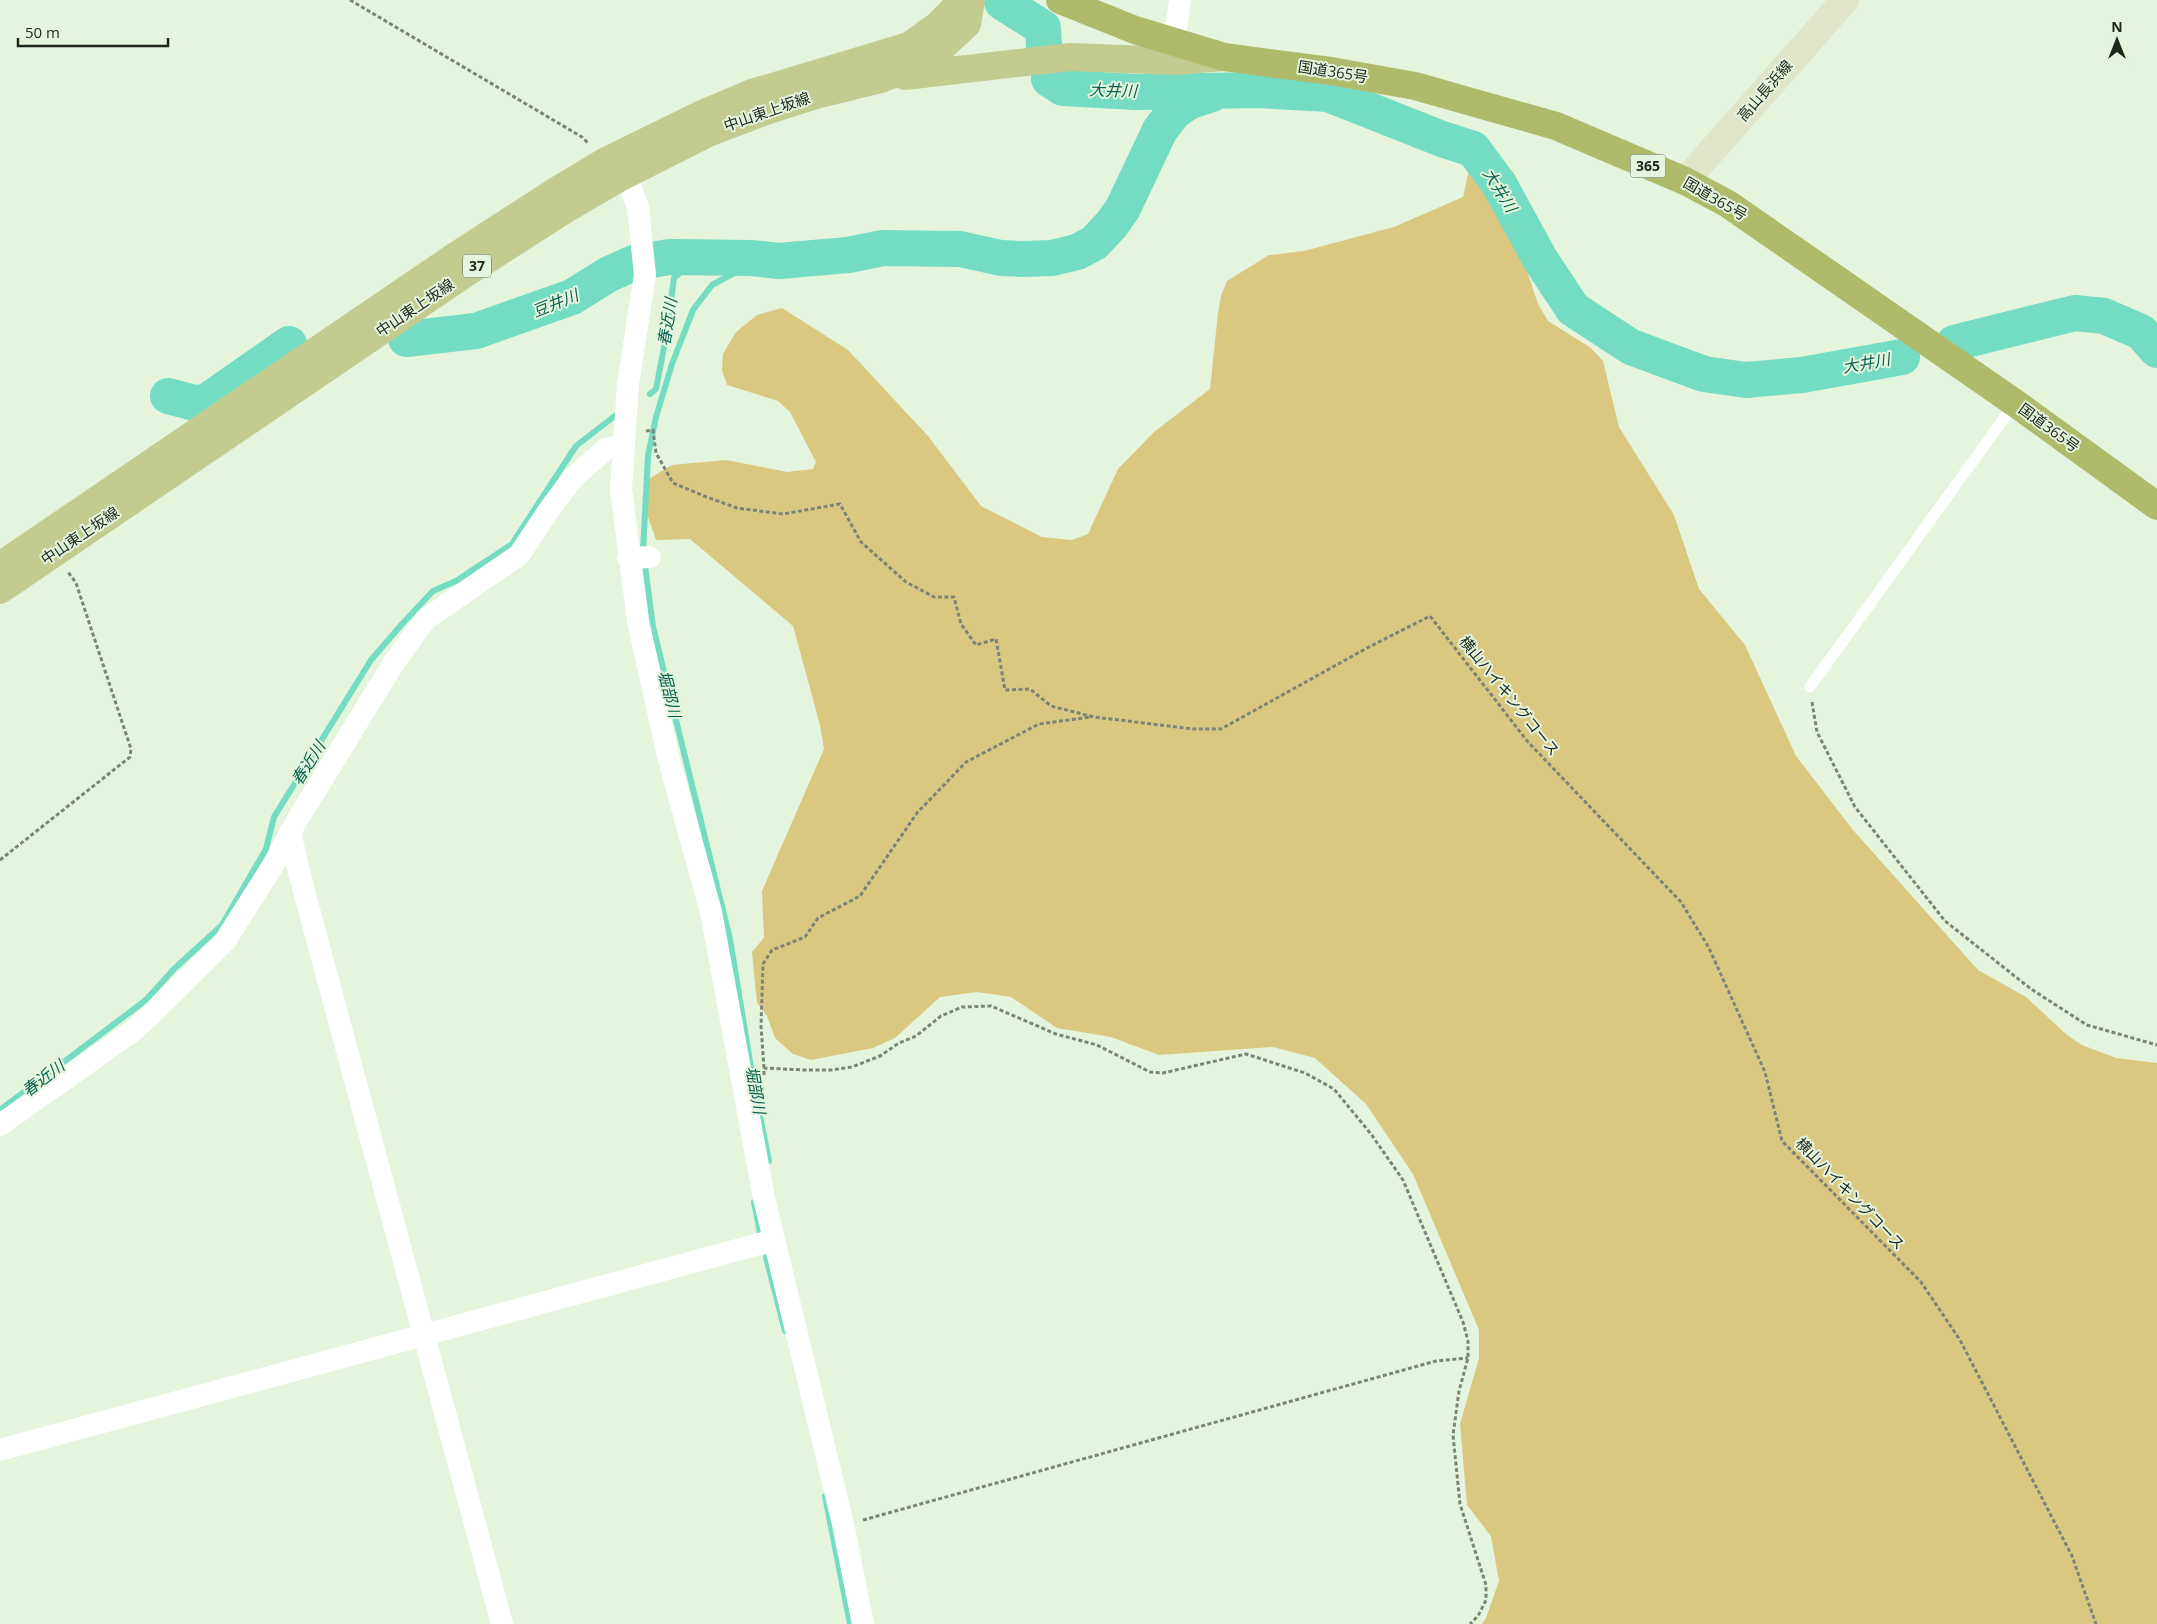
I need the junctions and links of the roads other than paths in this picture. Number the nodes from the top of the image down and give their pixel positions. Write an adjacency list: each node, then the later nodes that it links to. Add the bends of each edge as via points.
1 (969, 0): 7 (main road, 中山東上坂線 / 37, via 967,24 951,41 912,67); 8 (main road, 中山東上坂線 / 37, via 909,46 752,93 700,115)
2 (1060, 0): 5 (highway, 国道365号 / 365)
3 (1180, 0): 5 (street)
4 (1845, 0): 9 (main road, 高山長浜線)
5 (1171, 41): 6 (highway, 国道365号 / 365)
6 (1224, 57): 7 (main road, via 1176,61 1070,57); 9 (highway, 国道365号 / 365, via 1415,86 1556,126)
7 (881, 79): 8 (main road, 中山東上坂線 / 37, via 761,113)
8 (614, 169): 11 (street, via 630,187 638,207 645,275 628,384); 13 (main road, 中山東上坂線 / 37, via 556,191); 14 (main road, 中山東上坂線 / 37, via 566,209 466,273)
9 (1684, 181): 10 (highway, 国道365号 / 365, via 1728,204)
10 (2015, 403): 12 (highway, 国道365号 / 365); 15 (lane)
11 (625, 438): 16 (street, via 606,449 574,477 519,555 426,619 395,661); 18 (street, via 621,489 639,558 638,621 669,760 711,912)
12 (2157, 506)
13 (0, 566)
14 (0, 590)
15 (1810, 687)
16 (290, 832): 17 (street, via 226,941 136,1028); 19 (street, via 300,880)
17 (0, 1126)
18 (774, 1240): 19 (street); 22 (street, via 843,1524)
19 (424, 1334): 20 (street); 21 (street)
20 (0, 1450)
21 (502, 1624)
22 (863, 1624)

